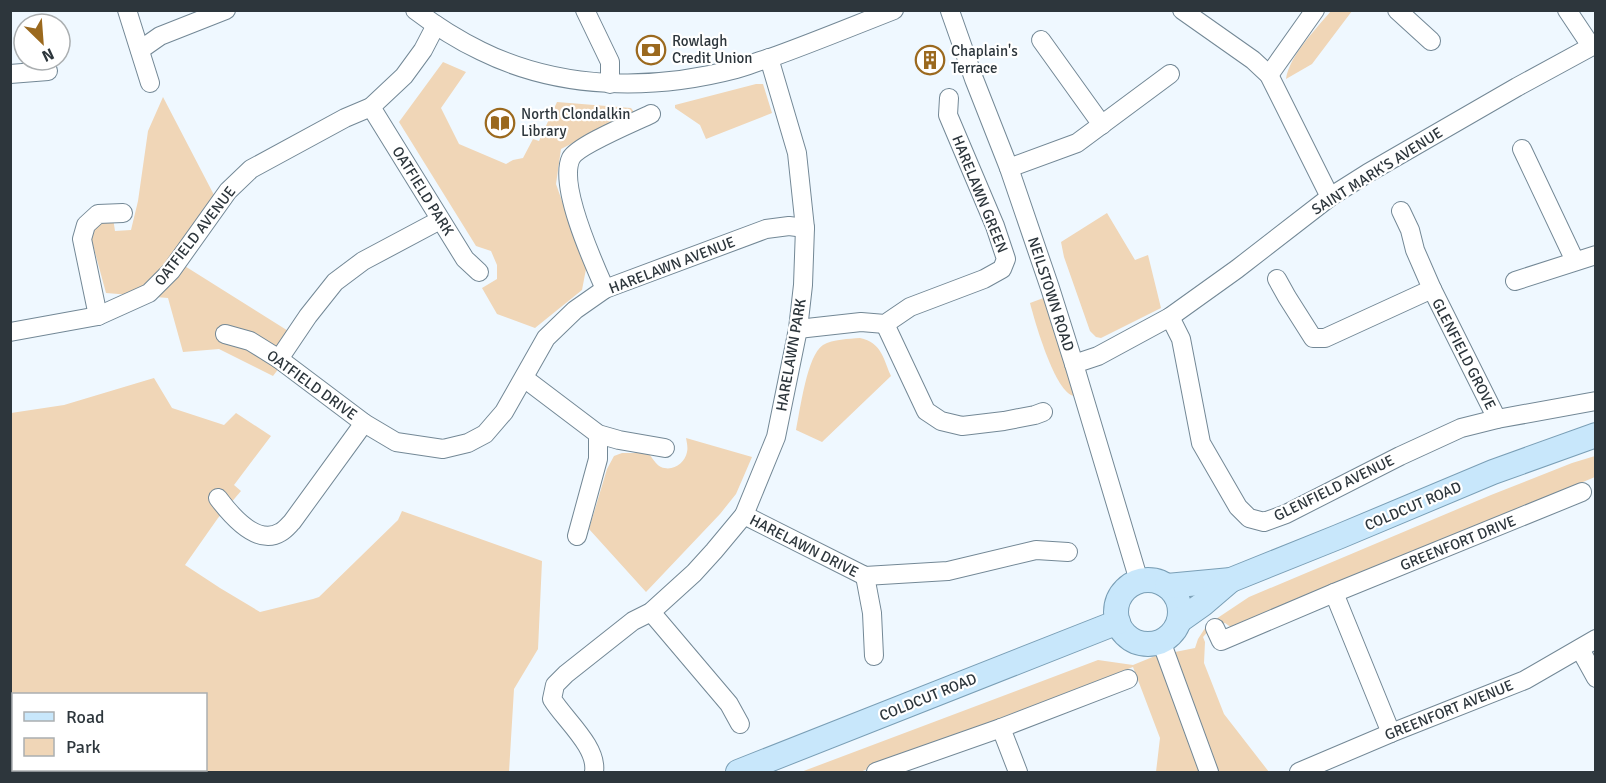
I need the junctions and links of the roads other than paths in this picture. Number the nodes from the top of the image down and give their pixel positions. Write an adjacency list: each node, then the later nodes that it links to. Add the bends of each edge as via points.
1 (127, 10): 16 (street)
2 (226, 10): 16 (street, via 160,36)
3 (415, 10): 12 (street)
4 (585, 10): 23 (street, via 610,62)
5 (894, 10): 17 (street)
6 (934, 10): 11 (street, NEILSTOWN ROAD)
7 (1182, 10): 21 (street)
8 (1316, 10): 21 (street)
9 (1397, 10): 14 (street)
10 (1567, 10): 15 (street)
11 (951, 11): 29 (street, NEILSTOWN ROAD)
12 (436, 26): 23 (street, via 482,52 517,65 568,79); 25 (street, OATFIELD AVENUE, via 404,76)
13 (1041, 40): 27 (street)
14 (1431, 41)
15 (1593, 45): 30 (street, SAINT MARK'S AVENUE)
16 (140, 50): 22 (street)
17 (769, 58): 23 (street, via 736,69 665,82); 34 (street, HARELAWN PARK, via 797,153)
18 (35, 72): 19 (street)
19 (10, 74)
20 (1170, 74): 27 (street)
21 (1269, 75): 30 (street)
22 (150, 83)
23 (610, 84)
24 (949, 98): 44 (street, HARELAWN GREEN, via 948,115 1006,258 1002,268 984,279 910,307)
25 (371, 107): 33 (street, OATFIELD PARK); 42 (street, OATFIELD AVENUE, via 251,169 224,195 171,271 149,293)
26 (651, 114): 40 (street, via 585,146 572,157 568,173 572,197 582,234)
27 (1102, 125): 29 (street, via 1077,143)
28 (1522, 149): 36 (street)
29 (1009, 168): 49 (street, NEILSTOWN ROAD)
30 (1330, 197): 43 (street, SAINT MARK'S AVENUE)
31 (1401, 212): 41 (street, GLENFIELD GROVE)
32 (123, 213): 42 (street, via 98,214 86,225 82,239)
33 (440, 220): 37 (street, OATFIELD PARK, via 465,259); 48 (street, via 363,261 335,282)
34 (806, 228): 40 (street, HARELAWN AVENUE, via 766,229); 45 (street, HARELAWN PARK)
35 (1596, 255): 36 (street)
36 (1575, 261): 39 (street)
37 (479, 272)
38 (1277, 279): 41 (street, GLENFIELD GROVE, via 1313,338 1326,338)
39 (1515, 281)
40 (605, 289): 50 (street, HARELAWN AVENUE, via 575,310 546,338)
41 (1432, 289): 53 (street, GLENFIELD GROVE)
42 (98, 316): 46 (street, OATFIELD AVENUE)
43 (1170, 318): 49 (street, SAINT MARK'S AVENUE, via 1098,356); 53 (street, GLENFIELD AVENUE, via 1181,339 1201,443 1238,507 1249,518 1272,520 1461,428)
44 (885, 324): 45 (street, via 861,322); 52 (street, via 926,411 941,421 962,426)
45 (798, 329): 60 (street, HARELAWN PARK, via 776,437)
46 (10, 332)
47 (225, 334): 48 (street, OATFIELD DRIVE, via 249,341)
48 (279, 358): 54 (street, OATFIELD DRIVE)
49 (1074, 364): 65 (street, NEILSTOWN ROAD)
50 (524, 378): 54 (street, HARELAWN AVENUE, via 504,412 485,434 468,443 443,449 396,442); 55 (street)
51 (1596, 401): 53 (street, GLENFIELD AVENUE)
52 (1043, 412)
53 (1497, 419)
54 (364, 423): 59 (street, via 281,532 270,536 256,534 231,515)
55 (598, 434): 57 (street); 61 (street, via 598,459)
56 (1596, 435): 64 (main road, COLDCUT ROAD, via 1492,472)
57 (665, 448)
58 (1582, 492): 67 (street, GREENFORT DRIVE)
59 (218, 498)
60 (744, 515): 63 (street, HARELAWN DRIVE); 68 (street, HARELAWN PARK, via 693,573)
61 (577, 536)
62 (1068, 552): 63 (street, HARELAWN DRIVE, via 1036,550 948,571)
63 (865, 576): 74 (street, HARELAWN DRIVE)
64 (1231, 580): 66 (main road, COLDCUT ROAD); 69 (main road, COLDCUT ROAD)
65 (1139, 581): 66 (main road, COLDCUT ROAD, via 1159,581); 70 (main road, via 1119,599)
66 (1167, 586): 69 (main road, via 1178,599)
67 (1334, 593): 71 (street, GREENFORT DRIVE, via 1221,641); 79 (street)
68 (651, 612): 77 (street, via 729,704); 80 (street, HARELAWN PARK, via 633,621 555,686 552,699 587,746)
69 (1179, 621): 72 (main road, COLDCUT ROAD, via 1175,630)
70 (1118, 622): 72 (main road, via 1133,640 1147,644); 81 (main road, COLDCUT ROAD)
71 (1215, 628)
72 (1161, 641): 84 (street)
73 (1588, 644): 75 (street); 79 (street, GREENFORT AVENUE, via 1525,680)
74 (874, 656)
75 (1596, 678)
76 (1128, 679): 78 (street)
77 (740, 724)
78 (1001, 728): 82 (street); 83 (street)
79 (1391, 733): 85 (street, GREENFORT AVENUE)
80 (594, 772)
81 (738, 772)
82 (876, 772)
83 (1018, 772)
84 (1209, 772)
85 (1299, 772)

